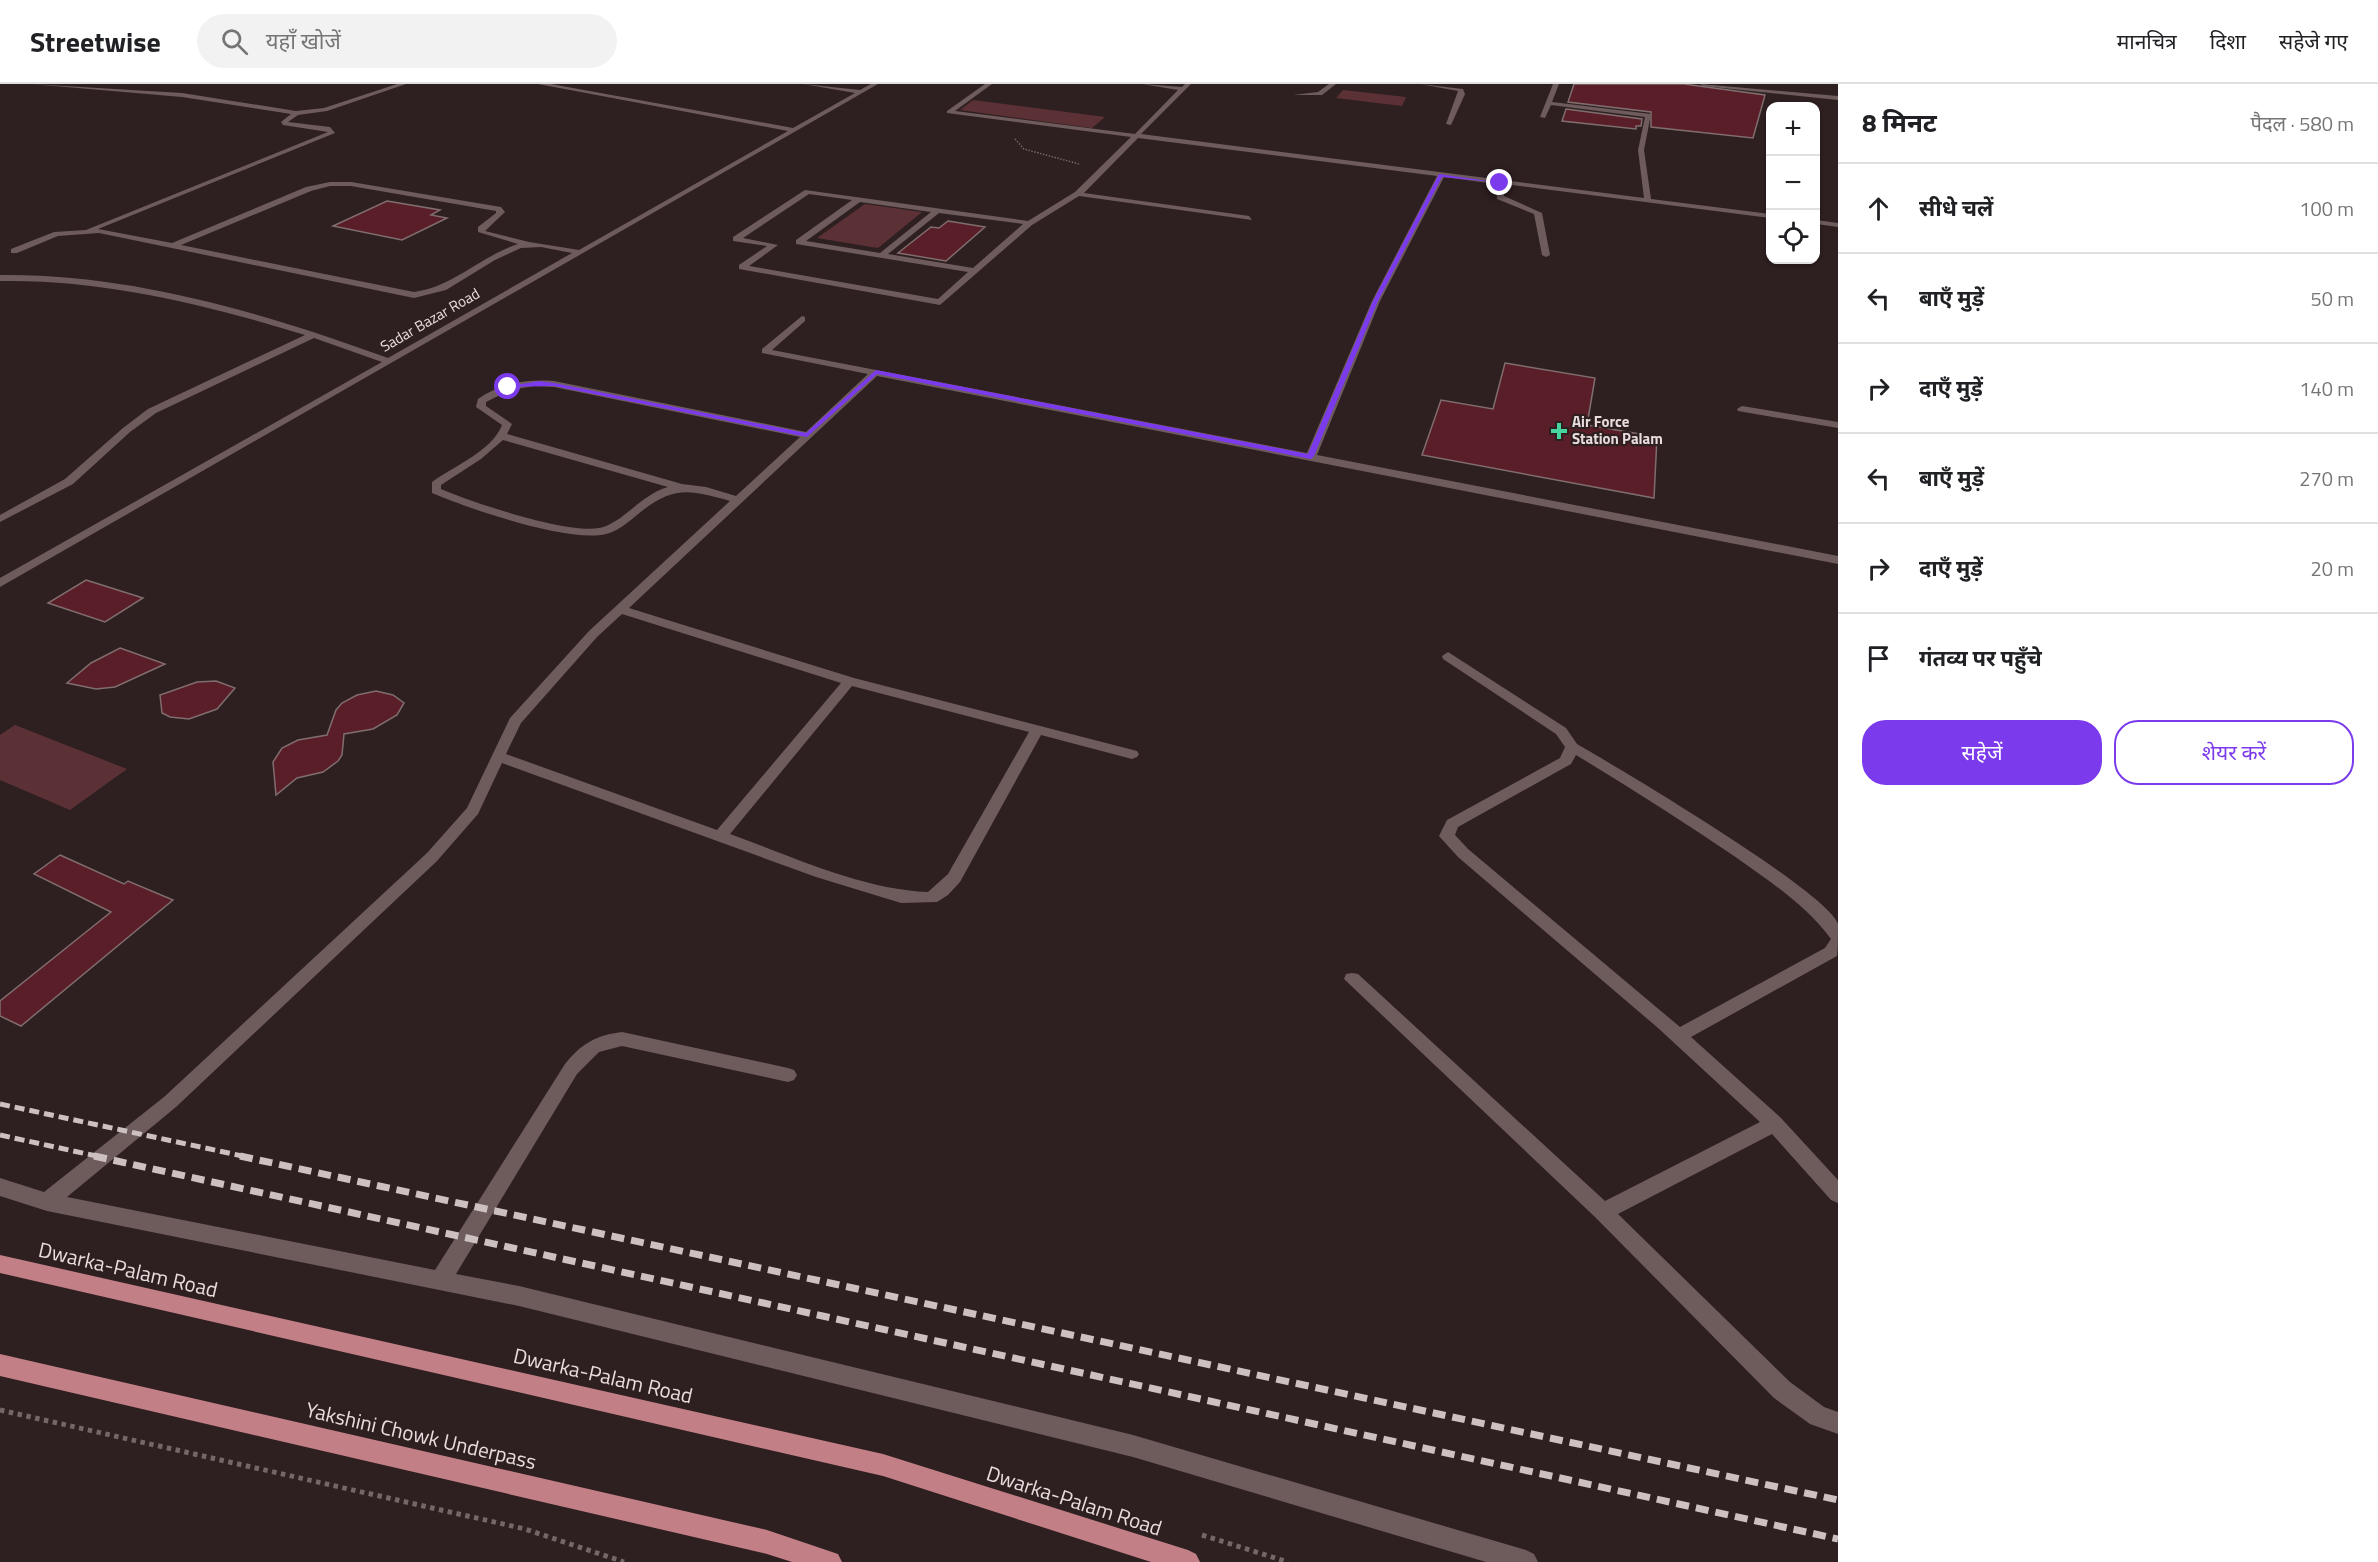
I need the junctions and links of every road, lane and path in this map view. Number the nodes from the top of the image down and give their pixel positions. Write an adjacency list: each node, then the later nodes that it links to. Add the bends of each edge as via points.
1 (34, 84): 17 (street, via 182,95)
2 (403, 84): 17 (street, via 326,110)
3 (542, 84): 20 (street)
4 (806, 84): 13 (street)
5 (875, 84): 13 (street, Sadar Bazar Road)
6 (989, 84): 22 (street, via 949,112)
7 (1145, 84): 12 (street)
8 (1333, 84): 14 (street, via 1320,94)
9 (1423, 84): 19 (street, via 1461,90)
10 (1556, 84): 16 (street)
11 (1702, 84): 15 (street)
12 (1186, 86): 22 (street)
13 (861, 92): 20 (street, Sadar Bazar Road)
14 (1296, 95)
15 (1838, 98)
16 (1548, 103): 18 (street); 28 (street, via 1649,115 1641,150)
17 (296, 113): 35 (street, via 285,124 322,127 332,133)
18 (1543, 117)
19 (1449, 124)
20 (794, 130): 40 (street, Sadar Bazar Road)
21 (1013, 136): 23 (path, via 1024,149 1071,163)
22 (1133, 137): 23 (street); 24 (street)
23 (1102, 167): 26 (street)
24 (1441, 175): 25 (street); 53 (street, via 1376,301)
25 (1500, 183): 28 (street); 42 (street, via 1500,197 1538,213)
26 (1078, 194): 31 (street); 32 (street)
27 (859, 199): 29 (street); 36 (street); 36 (street, via 808,192 736,238)
28 (1648, 201): 30 (street)
29 (938, 210): 32 (street); 41 (street)
30 (1766, 216)
31 (1249, 218)
32 (1029, 223): 43 (street)
33 (1820, 223): 34 (street)
34 (1838, 225)
35 (87, 230): 38 (street); 39 (street, via 57,234)
36 (786, 243): 41 (street); 43 (street, via 742,267 940,302)
37 (530, 245): 38 (street, via 513,249 436,291 414,294); 38 (street, via 482,232 499,215 498,209 342,183 309,189); 40 (street)
38 (172, 246)
39 (14, 251)
40 (579, 252): 47 (street, Sadar Bazar Road)
41 (882, 255): 43 (street)
42 (1546, 255)
43 (975, 271)
44 (0, 278): 46 (street, via 129,289)
45 (802, 319): 48 (street, via 765,351)
46 (315, 334): 47 (street); 56 (street, via 133,422 69,481)
47 (389, 361): 58 (street, Sadar Bazar Road)
48 (876, 372): 51 (street); 53 (street)
49 (1742, 409): 50 (street)
50 (1838, 425)
51 (807, 435): 52 (street, via 539,383 508,387 481,401 485,412 507,424); 55 (street)
52 (502, 436): 54 (street); 54 (street, via 436,484 436,491 580,533 612,529 661,490)
53 (1311, 456): 57 (street)
54 (681, 486): 55 (street)
55 (738, 500): 59 (street)
56 (0, 519)
57 (1838, 560)
58 (0, 583)
59 (620, 609): 61 (street); 65 (street, via 515,721)
60 (1448, 656): 63 (street, via 1561,731)
61 (849, 681): 62 (street); 66 (street)
62 (1037, 730): 64 (street); 66 (street, via 954,878 931,898 901,897)
63 (1572, 747): 67 (street, via 1625,777 1743,856 1818,911 1835,926); 70 (street, via 1566,760 1452,824 1447,836 1463,854)
64 (1132, 754)
65 (500, 757): 66 (street); 75 (street, via 473,810 432,857 170,1102)
66 (720, 836)
67 (1838, 936)
68 (1838, 941): 70 (street, via 1831,952)
69 (1352, 979): 76 (street)
70 (1679, 1036): 72 (street)
71 (788, 1076): 78 (street, via 622,1039 601,1041 571,1069)
72 (1774, 1124): 74 (street); 76 (street)
73 (0, 1187): 75 (street)
74 (1838, 1194)
75 (47, 1202): 78 (street)
76 (1603, 1212): 81 (street, via 1782,1390 1818,1416)
77 (0, 1264): 84 (main road, Dwarka-Palam Road, via 883,1465)
78 (441, 1279): 85 (street, via 1133,1446)
79 (0, 1365): 83 (main road, Yakshini Chowk Underpass, via 767,1542)
80 (0, 1410): 82 (path, via 525,1529)
81 (1838, 1423)
82 (624, 1562)
83 (830, 1562)
84 (1188, 1562)
85 (1526, 1562)

